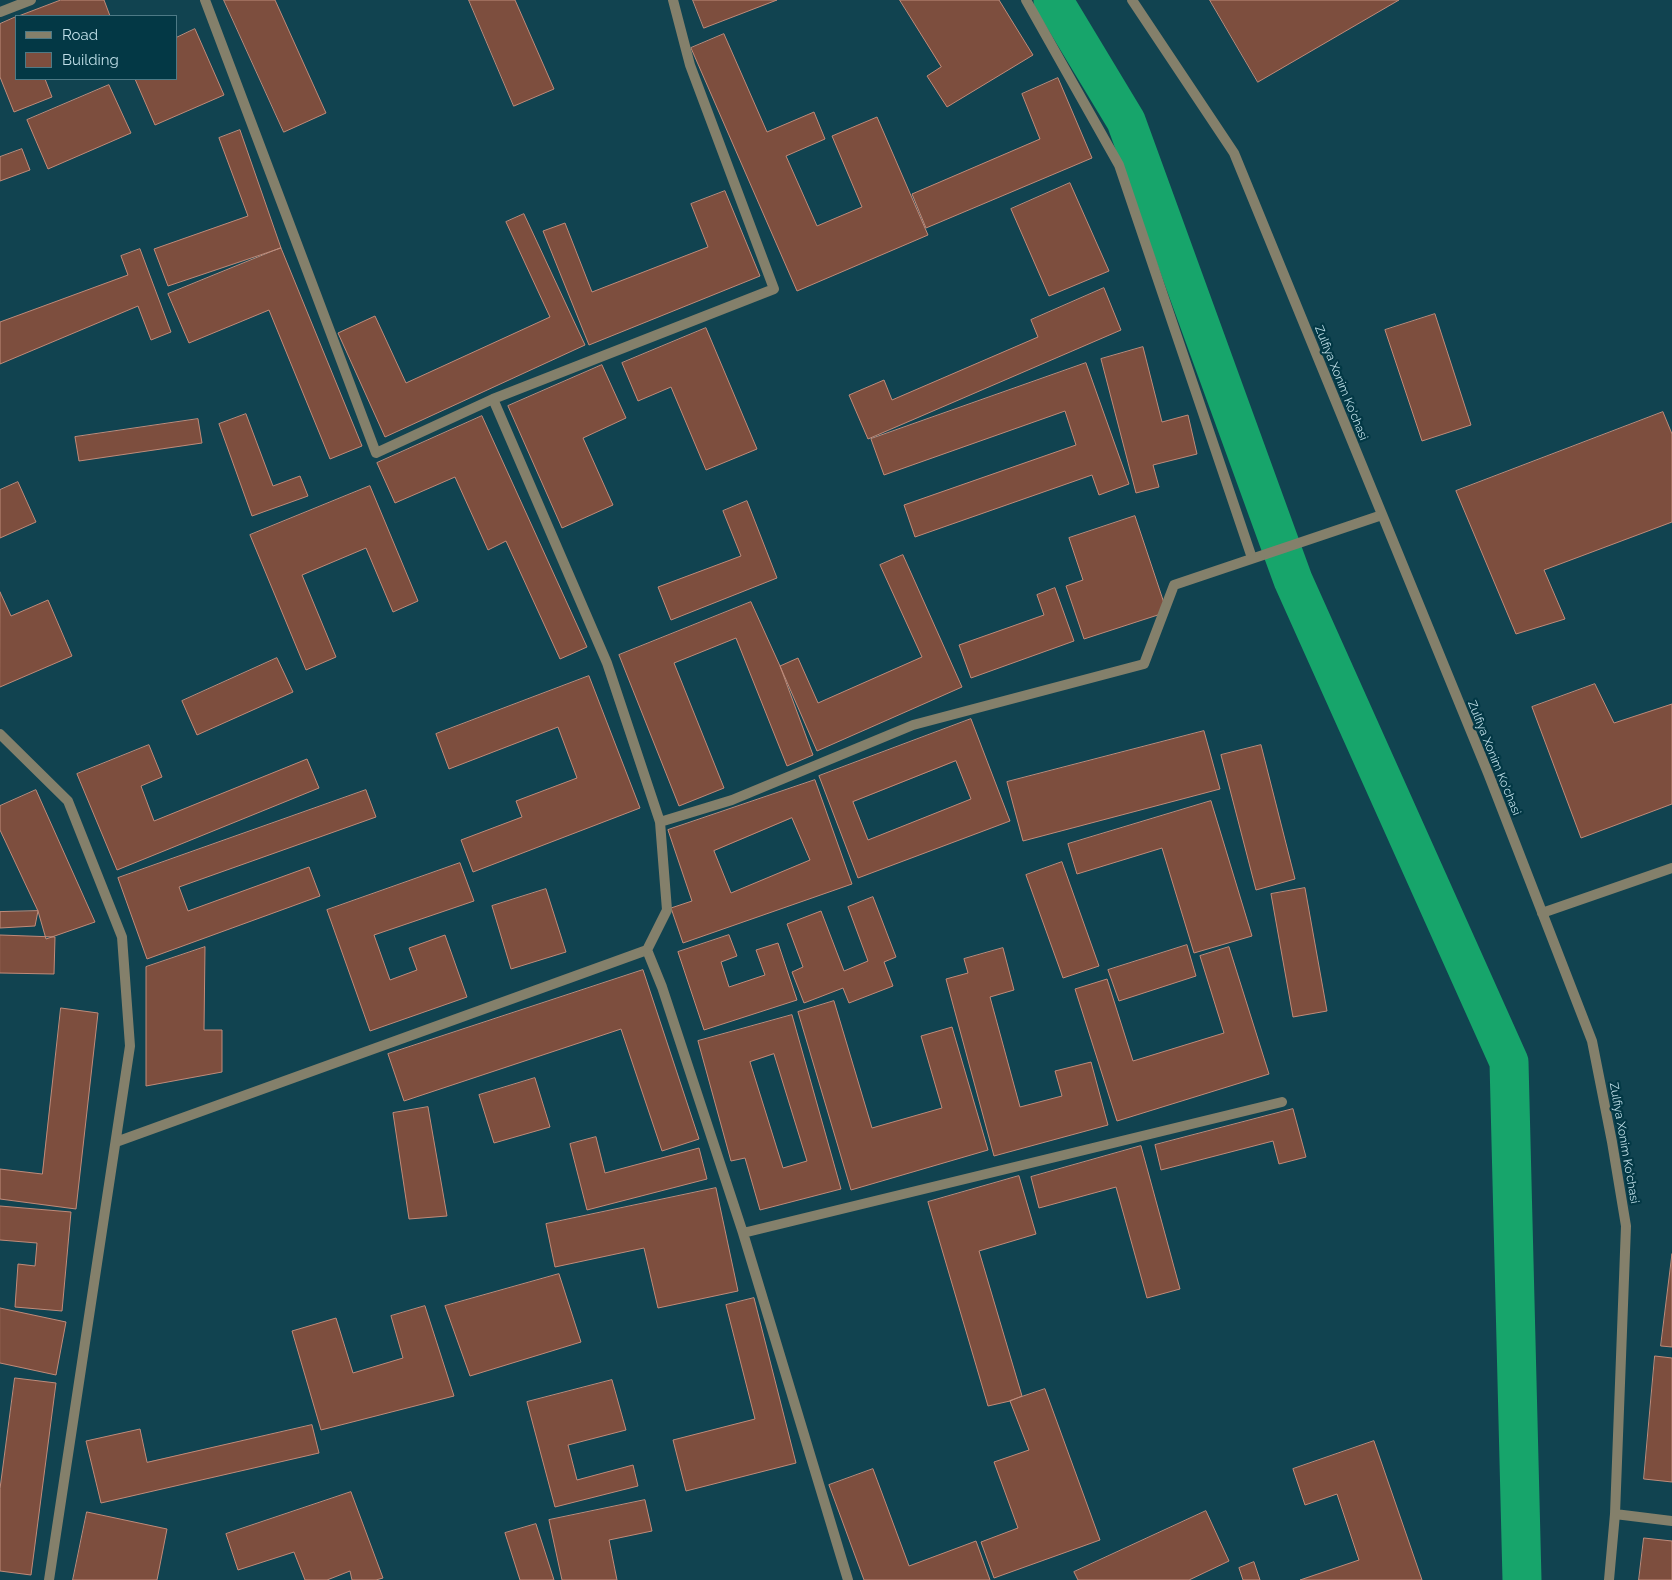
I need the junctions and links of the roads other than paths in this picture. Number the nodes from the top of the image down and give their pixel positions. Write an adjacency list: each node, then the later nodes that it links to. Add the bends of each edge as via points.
1 (31, 0): 6 (street)
2 (205, 0): 7 (street, via 376,454)
3 (673, 0): 7 (street, via 690,65 774,289)
4 (1026, 0): 9 (street, via 1119,165)
5 (1132, 0): 8 (street, Zulfiya Xonim Ko'chasi, via 1234,154)
6 (0, 12)
7 (493, 399): 11 (street, via 607,663)
8 (1382, 515): 9 (street); 13 (street, Zulfiya Xonim Ko'chasi)
9 (1252, 558): 11 (street, via 1174,585 1144,664 913,725 732,800)
10 (0, 734): 16 (street, via 68,801 122,937 130,1046)
11 (660, 822): 14 (street, via 667,910)
12 (1672, 868): 13 (street)
13 (1542, 914): 18 (street, Zulfiya Xonim Ko'chasi, via 1592,1040 1626,1226)
14 (647, 950): 16 (street); 17 (street)
15 (1282, 1102): 17 (street)
16 (116, 1142): 20 (street)
17 (743, 1233): 21 (street)
18 (1615, 1514): 19 (street); 22 (street, Zulfiya Xonim Ko'chasi)
19 (1672, 1521)
20 (48, 1580)
21 (848, 1580)
22 (1609, 1580)

